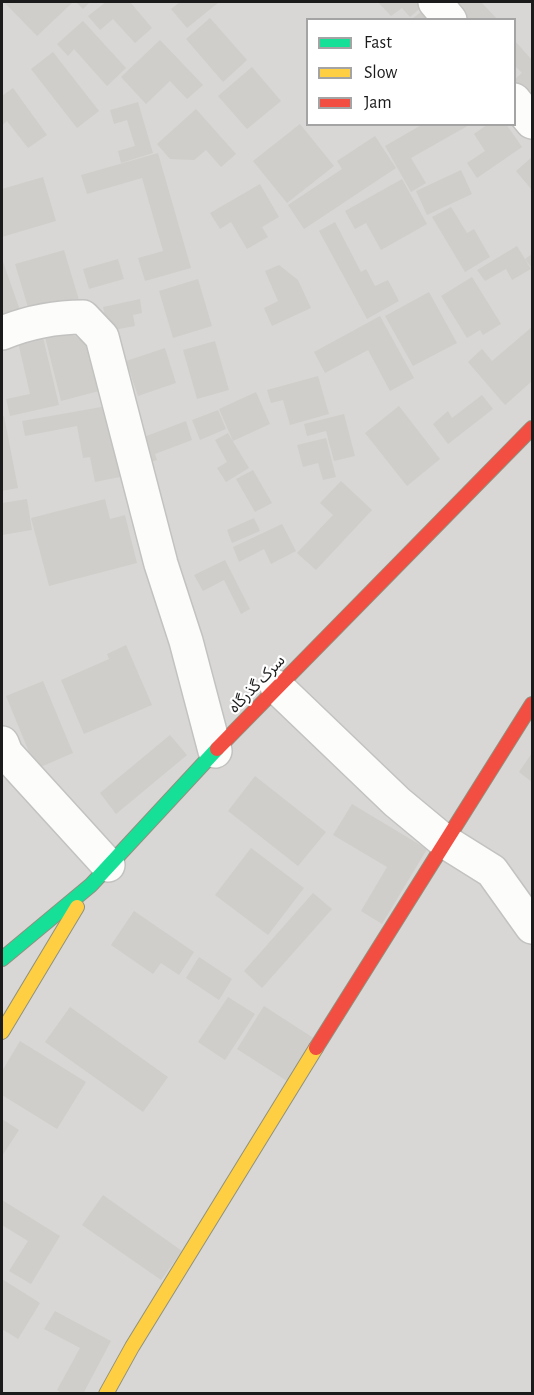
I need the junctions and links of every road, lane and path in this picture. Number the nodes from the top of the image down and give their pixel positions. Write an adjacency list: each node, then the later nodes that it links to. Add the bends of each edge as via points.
1 (435, 2): 2 (street)
2 (448, 18)
3 (516, 102): 4 (street)
4 (532, 122)
5 (2, 333): 10 (street, via 57,317 83,317 102,337)
6 (532, 428): 7 (street, سرک گذرگاه)
7 (277, 687): 10 (street, سرک گذرگاه); 11 (street)
8 (532, 704): 11 (street)
9 (2, 743): 12 (street)
10 (215, 751): 12 (street, سرک گذرگاه)
11 (444, 842): 13 (street, via 492,871); 16 (street)
12 (99, 875): 14 (street, سرک گذرگاه); 15 (street)
13 (532, 927)
14 (2, 959)
15 (2, 1032)
16 (106, 1394)

